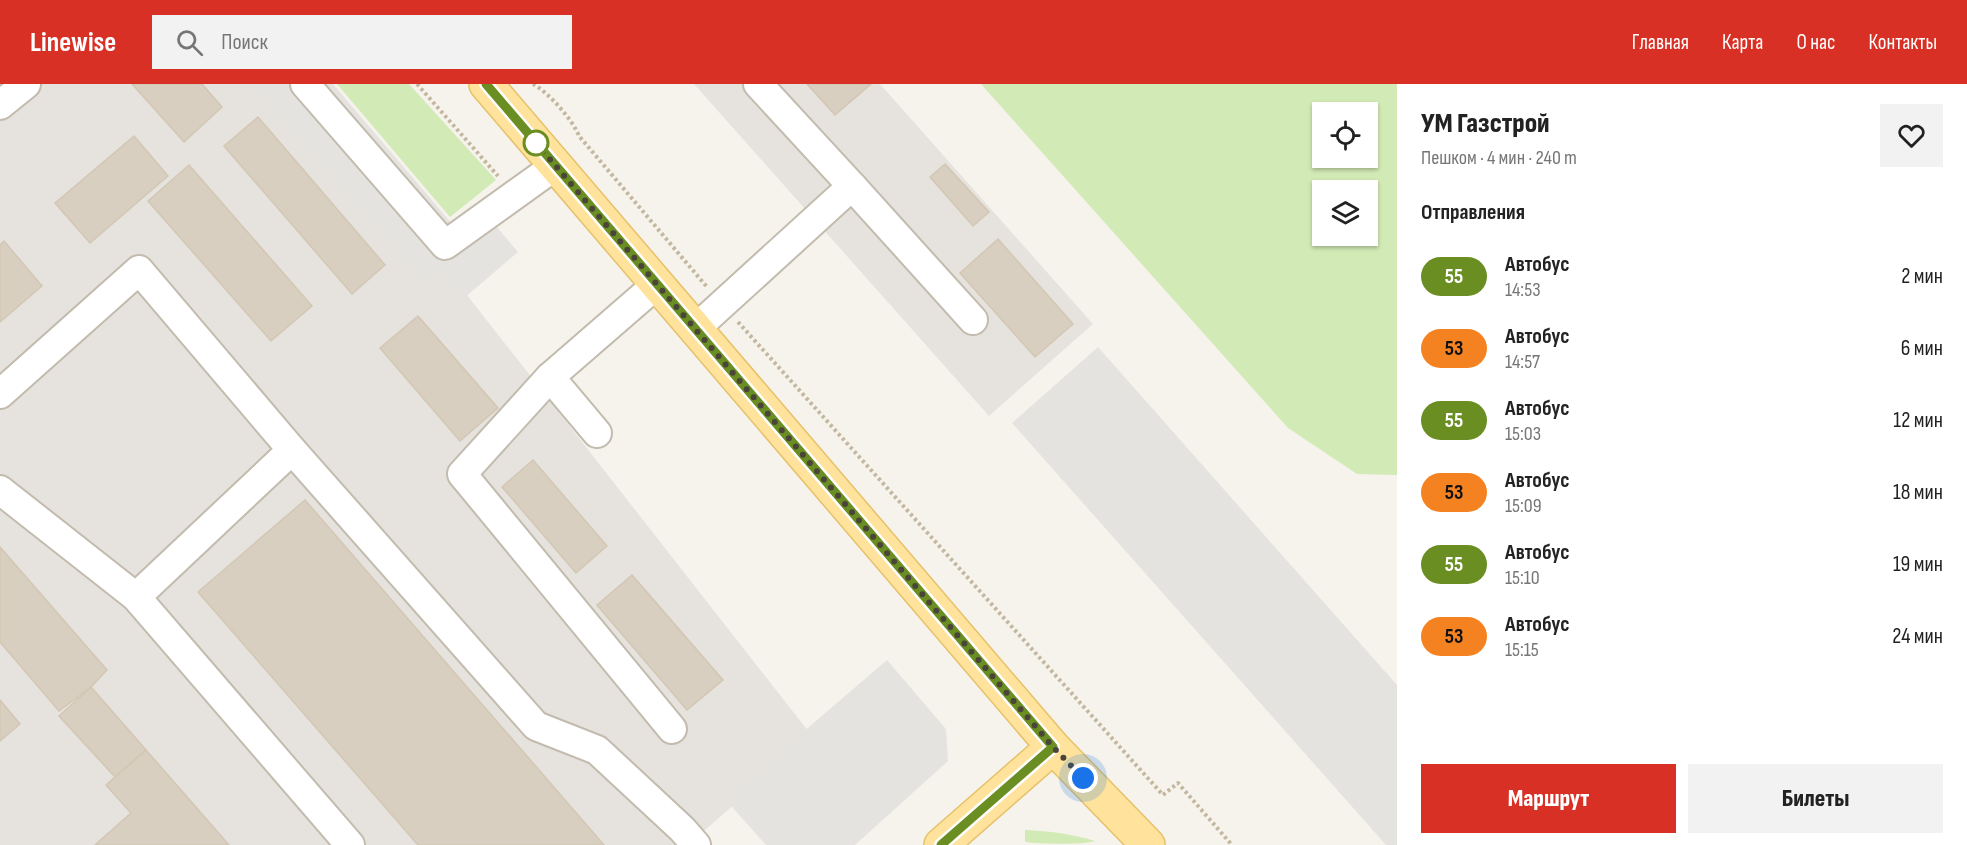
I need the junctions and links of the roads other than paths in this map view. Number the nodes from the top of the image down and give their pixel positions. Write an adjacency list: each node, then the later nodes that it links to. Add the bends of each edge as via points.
1 (26, 84): 5 (lane)
2 (305, 84): 6 (lane, via 445,245)
3 (486, 84): 6 (main road)
4 (758, 84): 7 (lane)
5 (0, 105)
6 (555, 166): 8 (main road)
7 (852, 186): 9 (lane); 10 (lane)
8 (656, 285): 10 (main road); 11 (lane)
9 (973, 320)
10 (694, 330): 18 (main road)
11 (550, 377): 13 (lane); 17 (lane, via 462,474)
12 (0, 394): 14 (lane, via 139,270)
13 (597, 433)
14 (292, 450): 16 (lane); 20 (lane, via 536,726 597,750)
15 (0, 490): 16 (lane)
16 (136, 597): 19 (lane)
17 (672, 729)
18 (1053, 747): 21 (main road); 22 (main road)
19 (350, 845)
20 (696, 845)
21 (941, 845)
22 (1148, 845)

